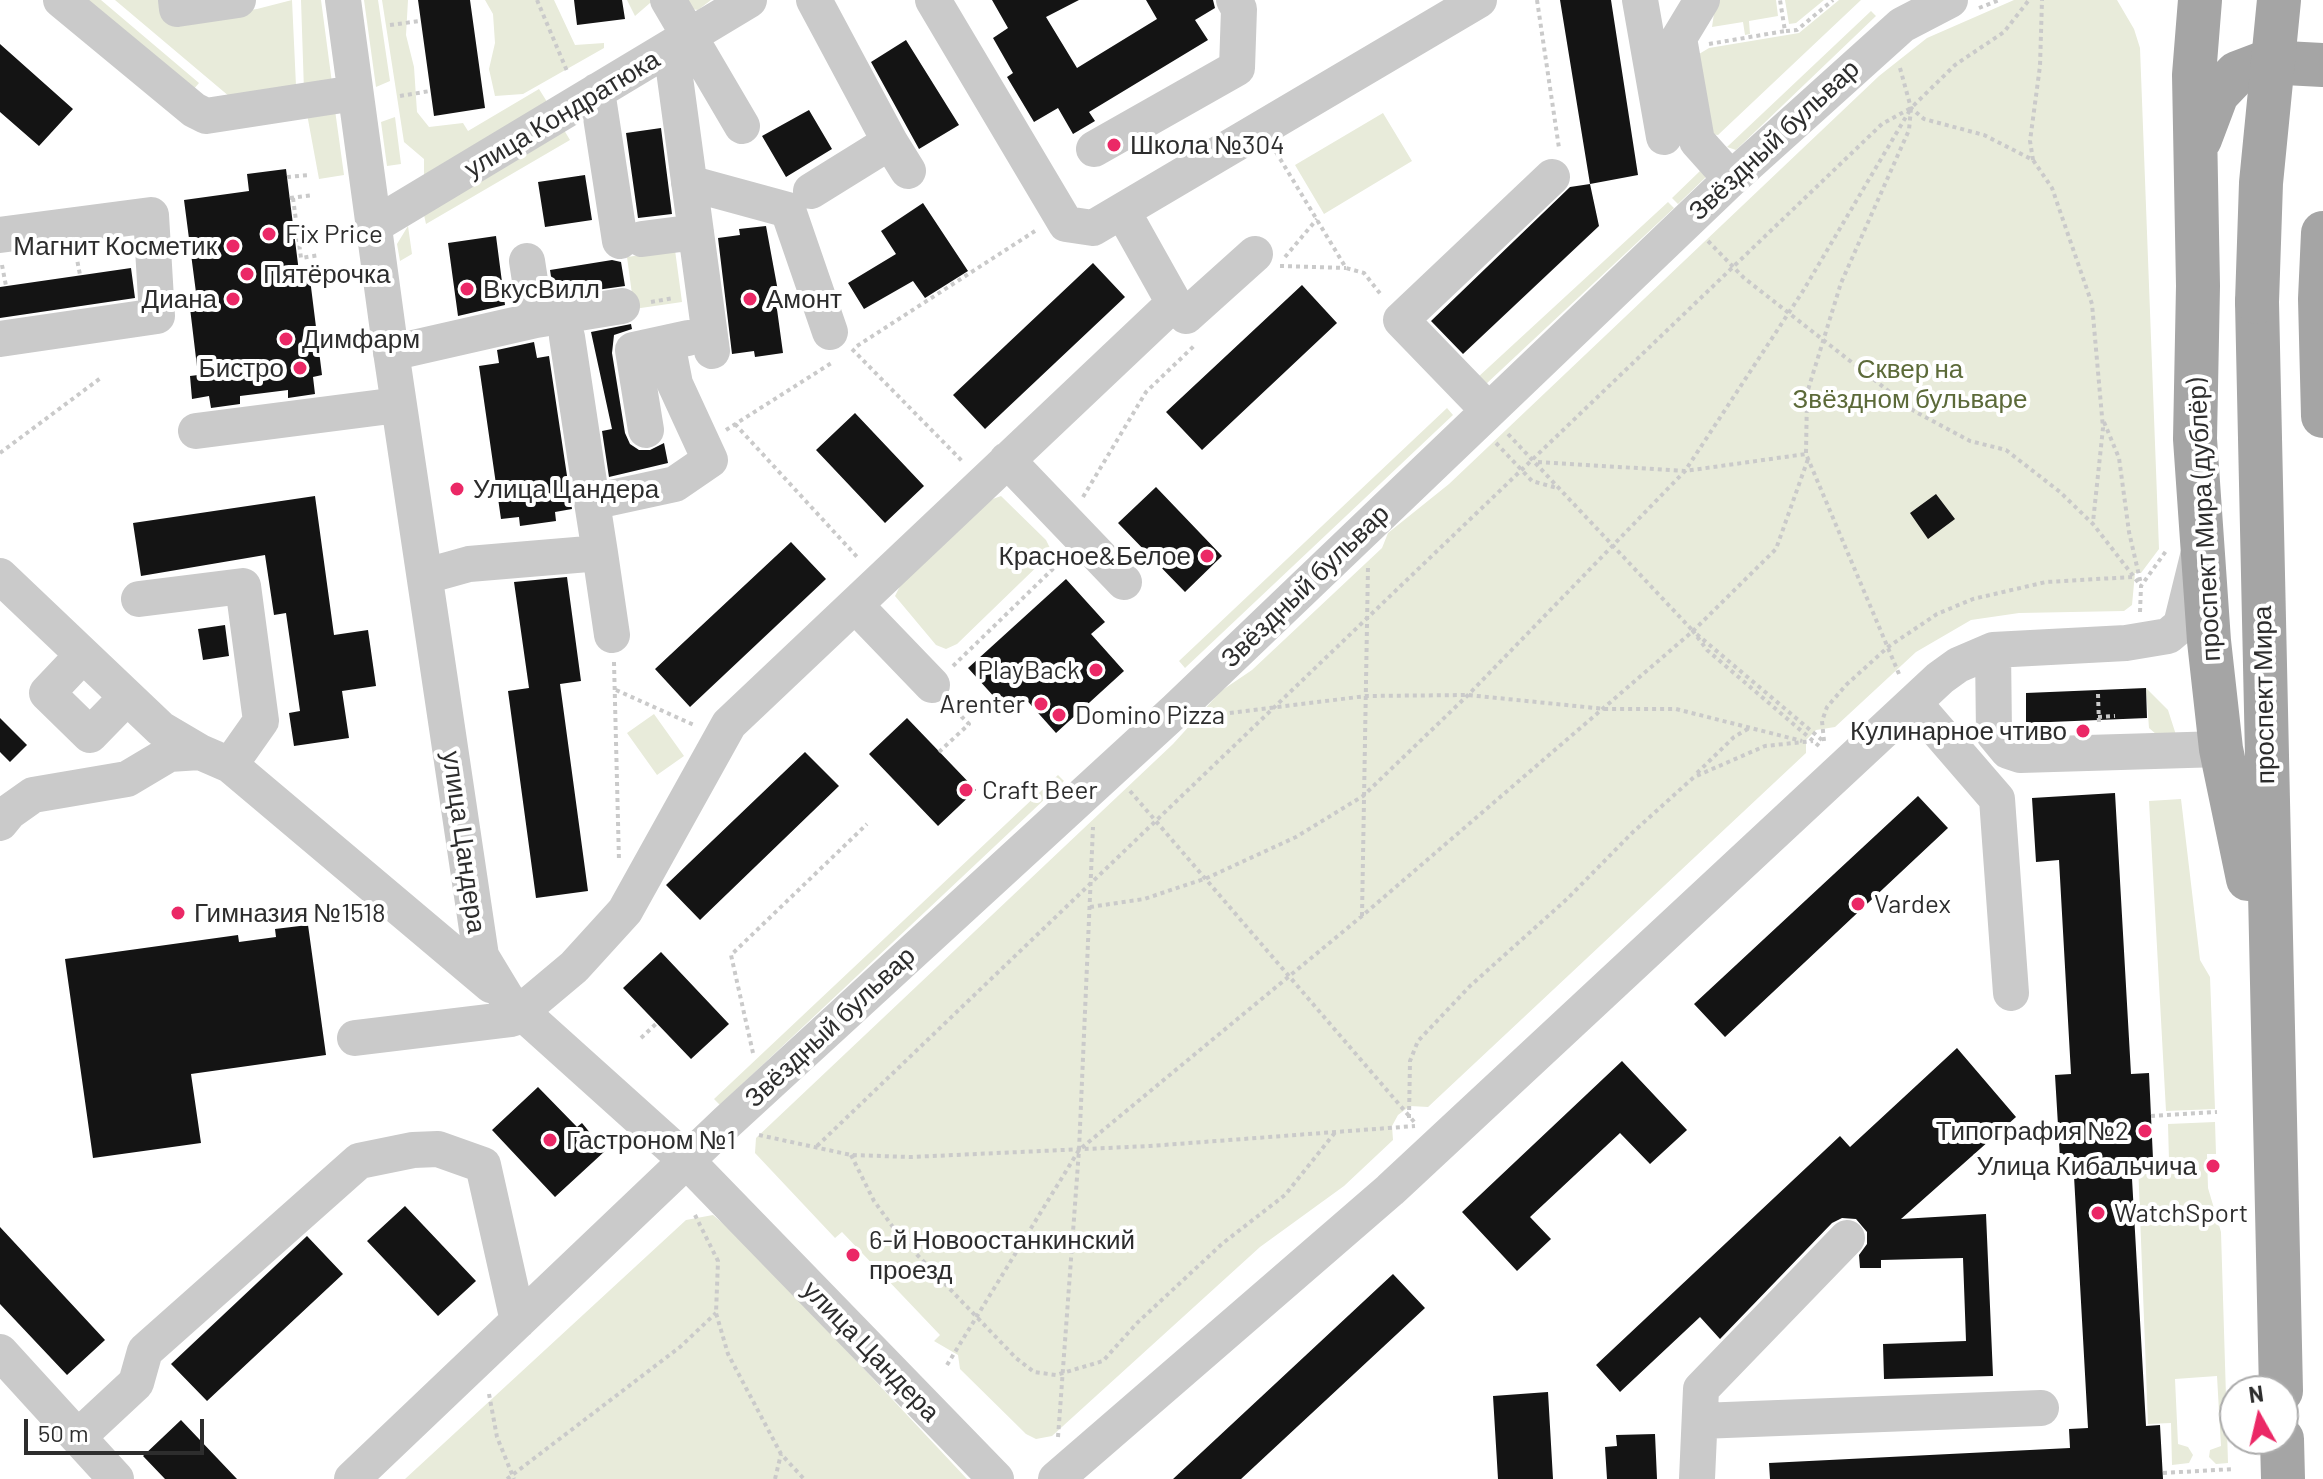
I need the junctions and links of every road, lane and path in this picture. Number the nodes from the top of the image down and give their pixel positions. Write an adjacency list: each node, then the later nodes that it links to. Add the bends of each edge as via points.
1 (61, 0): 34 (street, via 206,116)
2 (176, 0): 3 (street, via 177,9)
3 (238, 0)
4 (343, 0): 34 (street, улица Цандера)
5 (537, 0): 30 (path)
6 (668, 0): 26 (street)
7 (749, 0): 26 (street, улица Кондратюка)
8 (814, 0): 48 (street, via 899,156)
9 (933, 0): 51 (street)
10 (1234, 0): 40 (street, via 1239,9 1237,68)
11 (1479, 0): 38 (street)
12 (1537, 0): 45 (path, via 1561,162)
13 (1640, 0): 39 (street)
14 (1702, 0): 27 (street, via 1679,38)
15 (1780, 0): 25 (path)
16 (1833, 0): 25 (path, via 1797,30)
17 (1950, 0): 46 (street, Звёздный бульвар, via 1902,25)
18 (2029, 0): 36 (path, via 2004,32 1955,65)
19 (2042, 0): 42 (path, via 2030,141)
20 (2181, 0): 31 (main road)
21 (2200, 0): 31 (main road, проспект Мира (дублёр))
22 (2279, 0): 149 (main road, проспект Мира, bridge, via 2261,183 2257,302)
23 (420, 21): 24 (path)
24 (390, 25)
25 (1785, 31): 27 (path)
26 (680, 42): 33 (street, улица Кондратюка); 37 (street); 47 (street)
27 (1681, 49): 46 (street, via 1697,141)
28 (1898, 61): 36 (path)
29 (2323, 65): 41 (main road, via 2266,62 2237,73 2217,94)
30 (567, 71)
31 (2194, 75): 41 (main road, проспект Мира (дублёр))
32 (430, 91): 35 (path)
33 (597, 91): 53 (street, улица Кондратюка); 54 (street, via 631,240)
34 (355, 93): 53 (street, улица Цандера)
35 (400, 96)
36 (1911, 108): 42 (path, via 1924,119 1984,135); 62 (path, via 1882,124); 71 (path); 74 (path, via 1909,130)
37 (742, 126)
38 (1261, 129): 50 (street); 52 (path)
39 (1664, 137)
40 (1094, 149)
41 (2197, 151): 100 (main road, проспект Мира (дублёр), via 2195,439)
42 (2033, 160): 82 (path, via 2052,188 2092,304)
43 (310, 175): 44 (path)
44 (287, 177)
45 (1552, 177): 83 (street, via 1401,320)
46 (1731, 179): 83 (street, Звёздный бульвар)
47 (689, 183): 54 (street); 75 (street, via 788,210)
48 (811, 191)
49 (313, 195): 60 (path, via 292,198 301,258)
50 (1123, 212): 51 (street, via 1093,228 1066,224); 68 (street)
51 (1060, 215): 75 (path)
52 (1317, 219): 63 (path); 63 (path, via 1278,266)
53 (373, 226): 78 (street, улица Цандера)
54 (696, 232): 67 (street)
55 (2323, 233): 81 (main road)
56 (0, 235): 73 (street, via 151,215 157,316)
57 (1702, 235): 62 (path)
58 (0, 254): 66 (path)
59 (1255, 254): 68 (street, via 1186,316)
60 (320, 255)
61 (527, 261): 72 (street)
62 (1733, 267): 71 (path); 91 (path)
63 (1346, 268): 70 (path, via 1364,273)
64 (323, 274): 65 (path)
65 (310, 276)
66 (6, 286)
67 (704, 293): 69 (path); 77 (street, via 711,342)
68 (1174, 303): 90 (street)
69 (622, 306): 72 (street)
70 (1391, 307)
71 (1788, 313): 74 (path); 94 (path)
72 (551, 328): 78 (street); 96 (street)
73 (0, 339)
74 (1822, 339): 89 (path, via 1807,393); 97 (path, via 1914,411 1970,441 2006,450)
75 (841, 340): 84 (path); 92 (path)
76 (1201, 340): 98 (path, via 1146,392)
77 (667, 343): 85 (street, via 633,350); 87 (street, via 675,384)
78 (391, 353): 80 (street, улица Цандера)
79 (102, 377): 88 (path)
80 (398, 405): 86 (street); 104 (street, улица Цандера)
81 (2323, 416)
82 (2102, 419): 97 (path); 107 (path, via 2119,458)
83 (1489, 421): 91 (path); 93 (path); 164 (street, Звёздный бульвар)
84 (735, 424): 87 (path); 108 (path)
85 (646, 430)
86 (196, 431)
87 (704, 445): 96 (street, via 710,460 675,484)
88 (0, 453)
89 (1807, 456): 94 (path); 112 (path, via 1776,549); 114 (path)
90 (1007, 460): 98 (street); 108 (street)
91 (1534, 460): 93 (path); 94 (path); 95 (path)
92 (964, 463)
93 (1522, 470): 95 (path, via 1539,485); 111 (path)
94 (1685, 471): 99 (path)
95 (1560, 488): 99 (path)
96 (592, 502): 101 (street)
97 (2093, 524): 105 (path)
98 (1075, 531): 106 (street); 117 (path)
99 (1613, 546): 112 (path); 120 (path)
100 (2184, 547): 107 (path); 115 (street, via 2184,617 2168,636); 133 (main road, проспект Мира (дублёр))
101 (600, 553): 104 (street, via 469,564); 113 (street)
102 (1368, 559): 111 (path)
103 (0, 576): 116 (street)
104 (426, 576): 151 (street, улица Цандера, via 475,930 492,978)
105 (2132, 577): 107 (path); 114 (path, via 2046,582 1973,599 1937,614)
106 (1124, 582)
107 (2141, 586): 110 (path)
108 (867, 594): 117 (street); 146 (street, via 729,724)
109 (139, 599): 135 (street, via 243,586 261,721)
110 (2140, 616)
111 (1367, 619): 121 (path); 123 (path)
112 (1693, 631): 114 (path, via 1824,741 1827,707); 124 (path); 131 (path, via 1707,650)
113 (612, 635): 119 (path)
114 (1888, 647): 118 (path)
115 (1993, 650): 118 (street); 133 (street, via 1994,734 2008,751 2020,755)
116 (83, 655): 122 (street); 122 (street, via 47,693 90,735)
117 (932, 685): 134 (path, via 969,724)
118 (1907, 688): 150 (street, via 1997,799); 189 (street, via 1390,1190)
119 (616, 690): 128 (path); 146 (path, via 618,851)
120 (1468, 695): 121 (path); 124 (path); 138 (path)
121 (1366, 696): 123 (path); 138 (path)
122 (127, 697): 135 (street, via 161,729)
123 (1275, 707): 125 (path); 141 (path)
124 (1605, 709): 129 (path, via 1676,709); 147 (path)
125 (1203, 716)
126 (2115, 716): 127 (path)
127 (2098, 717)
128 (698, 726)
129 (1753, 726): 130 (path); 136 (path, via 1734,737)
130 (1802, 741): 131 (path); 136 (path, via 1765,746)
131 (1813, 741): 132 (path)
132 (1819, 746)
133 (2221, 749): 149 (main road, проспект Мира (дублёр))
134 (939, 752)
135 (215, 758): 139 (street, via 169,754 127,779 33,795); 151 (street, via 429,929)
136 (1694, 777): 158 (path, via 1418,1041 1410,1061)
137 (1126, 786): 141 (path)
138 (1363, 796): 143 (path, via 1296,837); 147 (path)
139 (3, 813)
140 (1094, 817): 144 (path)
141 (1155, 823): 143 (path); 144 (path)
142 (867, 824): 155 (path, via 731,955)
143 (1207, 878): 145 (path, via 1144,899); 148 (path)
144 (1090, 886): 145 (path); 161 (path)
145 (1090, 907): 162 (path)
146 (625, 911): 151 (street, via 574,967)
147 (1362, 916): 148 (path)
148 (1290, 977): 158 (path); 162 (path)
149 (2270, 987): 173 (main road, проспект Мира)
150 (2011, 993)
151 (515, 1006): 153 (street, via 492,1024); 164 (street, улица Цандера)
152 (657, 1023): 154 (path)
153 (355, 1038)
154 (641, 1038)
155 (753, 1053)
156 (2217, 1112): 157 (path)
157 (2151, 1116)
158 (1409, 1118): 159 (path, via 1417,1126)
159 (1337, 1130): 162 (path); 172 (path, via 1285,1195 1212,1253 1103,1361)
160 (753, 1134): 161 (path)
161 (817, 1146): 163 (path)
162 (1079, 1150): 163 (path); 168 (path); 172 (path)
163 (851, 1155): 168 (path, via 874,1201 901,1238)
164 (686, 1160): 169 (street, Звёздный бульвар); 188 (street, улица Цандера)
165 (692, 1210): 167 (path, via 718,1261)
166 (1847, 1238): 176 (street, via 1701,1389)
167 (716, 1313): 178 (path, via 728,1354); 183 (path)
168 (975, 1317): 171 (path); 172 (path, via 1034,1372)
169 (518, 1321): 180 (street, via 483,1165 438,1149 359,1161 145,1351 136,1383); 184 (street, Звёздный бульвар)
170 (0, 1352): 180 (street)
171 (947, 1365)
172 (1063, 1374): 177 (path)
173 (2281, 1375)
174 (489, 1394): 183 (path, via 497,1437)
175 (2041, 1408): 176 (street)
176 (1700, 1421): 190 (street)
177 (1058, 1440)
178 (781, 1454): 186 (path); 187 (path)
179 (2282, 1455): 191 (main road)
180 (92, 1464)
181 (2234, 1469): 182 (path)
182 (2163, 1473)
183 (513, 1477): 185 (path)
184 (352, 1479)
185 (507, 1479)
186 (775, 1479)
187 (804, 1479)
188 (996, 1479)
189 (1056, 1479)
190 (1697, 1479)
191 (2283, 1479)

